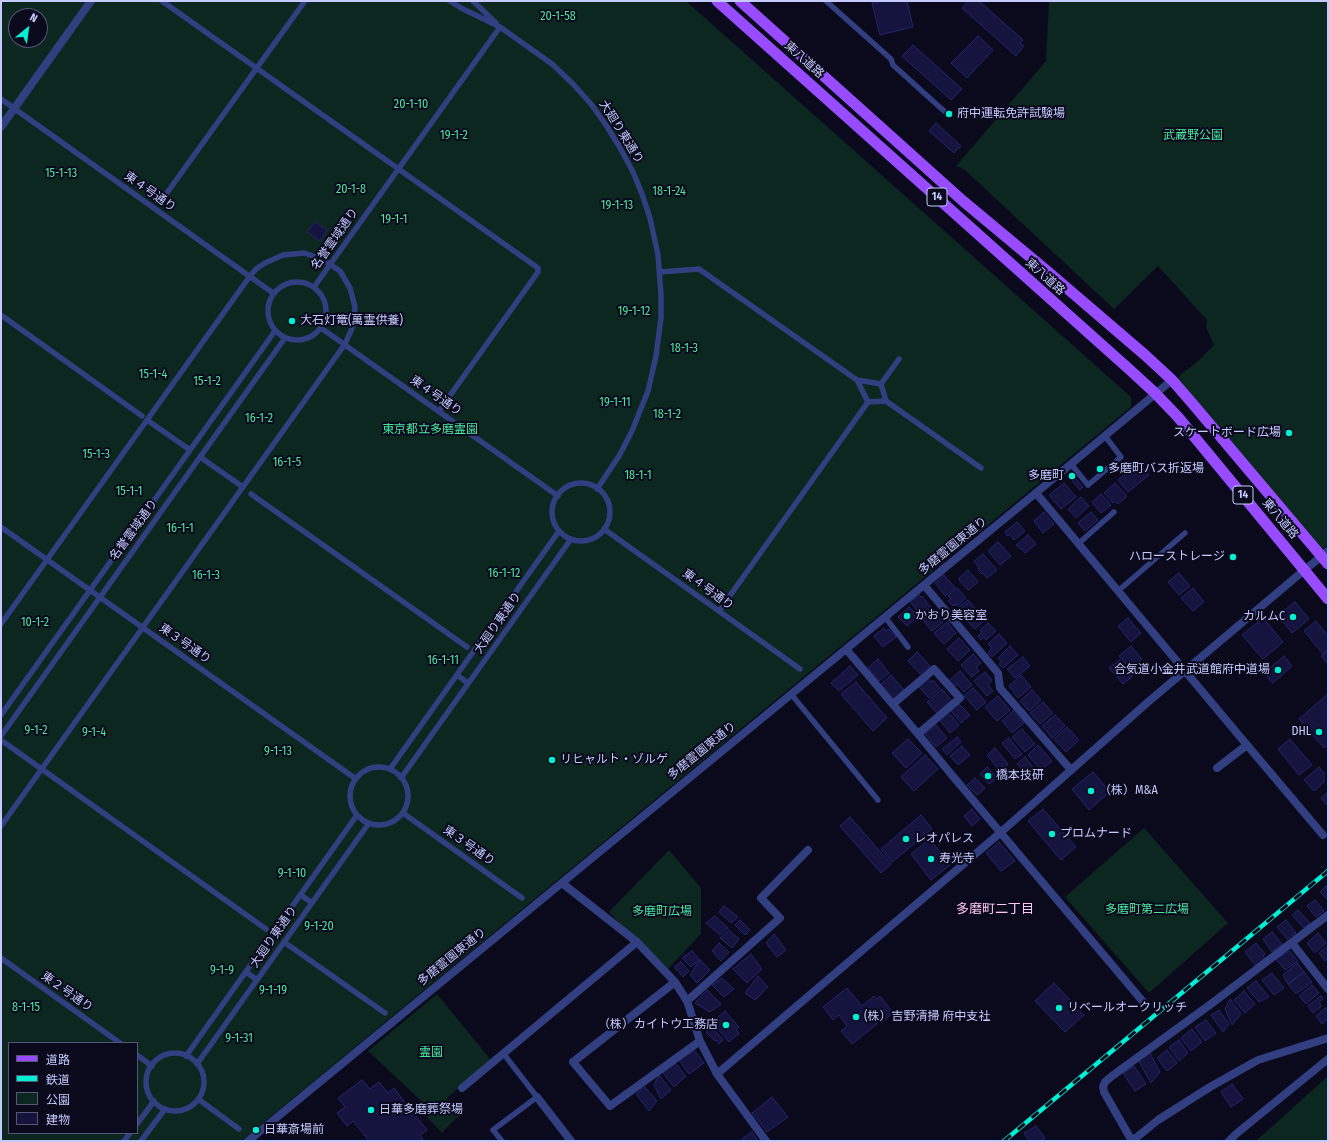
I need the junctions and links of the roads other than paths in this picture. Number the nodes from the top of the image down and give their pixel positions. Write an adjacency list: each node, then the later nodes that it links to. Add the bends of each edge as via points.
1 (91, 1): 12 (street)
2 (162, 1): 10 (lane)
3 (305, 1): 10 (lane)
4 (450, 1): 9 (lane, 大廻り東通り)
5 (473, 1): 9 (lane, 大廻り東通り)
6 (717, 1): 31 (main road, 東八道路 / 14)
7 (740, 1): 29 (main road, 東八道路 / 14, via 963,200 1059,280)
8 (826, 1): 13 (lane)
9 (500, 27): 15 (lane, 名誉霊域通り); 18 (lane, 大廻り東通り, via 552,64 591,104 606,125 633,172 642,194 654,236)
10 (257, 68): 15 (lane); 16 (lane)
11 (1, 99): 12 (lane, 東４号通り)
12 (14, 108): 14 (street); 19 (lane, 東４号通り)
13 (944, 111)
14 (1, 127)
15 (398, 169): 17 (lane, 名誉霊域通り); 34 (lane, via 538,268 538,272)
16 (164, 197)
17 (331, 264): 19 (lane, via 313,255 293,253 265,262); 20 (lane, 名誉霊域通り); 26 (lane, via 345,279 355,307 353,326)
18 (660, 272): 28 (lane, via 699,269); 43 (lane, 大廻り東通り, via 659,336 648,391 625,447)
19 (250, 276): 21 (lane, 東４号通り); 36 (lane)
20 (314, 287): 21 (lane, via 306,283 288,283); 23 (lane, via 325,302 325,319)
21 (273, 293): 24 (lane, via 268,312)
22 (1, 316): 35 (lane)
23 (321, 328): 25 (lane, via 305,339); 26 (lane, 東４号通り)
24 (275, 331): 25 (lane); 38 (lane, 名誉霊域通り)
25 (285, 338): 39 (lane, 名誉霊域通り)
26 (345, 344): 34 (lane, 東４号通り); 42 (lane)
27 (899, 359): 30 (lane)
28 (857, 380): 30 (lane); 32 (lane)
29 (1172, 380): 31 (street, 多磨霊園東通り); 54 (main road, 東八道路 / 14)
30 (881, 384): 33 (lane)
31 (1155, 393): 37 (street, 多磨霊園東通り); 56 (main road, 東八道路 / 14, via 1178,417)
32 (868, 402): 33 (lane); 62 (lane)
33 (886, 402): 41 (lane)
34 (439, 411): 46 (lane, 東４号通り)
35 (142, 416)
36 (147, 420): 38 (lane); 55 (lane)
37 (1105, 436): 40 (street, 多磨霊園東通り); 40 (lane, via 1121,456 1088,485)
38 (190, 450): 58 (lane, 名誉霊域通り)
39 (200, 457): 42 (lane); 60 (lane, 名誉霊域通り)
40 (1071, 464): 44 (street, 多磨霊園東通り)
41 (980, 468)
42 (243, 487): 65 (lane)
43 (598, 489): 46 (lane, via 579,484 567,487); 49 (lane, via 606,498 610,511)
44 (1036, 493): 53 (street); 57 (street, 多磨霊園東通り)
45 (251, 494): 66 (lane)
46 (558, 496): 50 (lane, via 552,507 552,514)
47 (1114, 512): 53 (lane)
48 (1, 527): 55 (lane, 東３号通り)
49 (604, 529): 52 (lane, via 589,540); 62 (lane, 東４号通り)
50 (559, 531): 52 (lane); 71 (lane, 大廻り東通り)
51 (1185, 533): 59 (lane)
52 (571, 539): 72 (lane, 大廻り東通り)
53 (1078, 544): 59 (street)
54 (1326, 557): 56 (street)
55 (47, 560): 58 (lane, 東３号通り); 64 (lane)
56 (1305, 570): 61 (main road, 東八道路 / 14); 70 (street)
57 (924, 585): 63 (street, 多磨霊園東通り); 83 (street, via 998,673 1000,688)
58 (90, 590): 60 (lane, 東３号通り); 75 (lane, 名誉霊域通り)
59 (1118, 591): 70 (street)
60 (100, 597): 65 (lane, 東３号通り); 77 (lane, 名誉霊域通り)
61 (1328, 599)
62 (719, 611): 69 (lane, 東４号通り)
63 (885, 617): 67 (lane); 68 (street, 多磨霊園東通り)
64 (1, 624)
65 (142, 628): 81 (lane); 85 (lane, 東３号通り)
66 (467, 647)
67 (908, 648)
68 (846, 649): 73 (street, 多磨霊園東通り); 74 (street)
69 (800, 669)
70 (1185, 671): 79 (street); 83 (street)
71 (457, 675): 72 (lane); 82 (lane, 大廻り東通り)
72 (468, 683): 84 (lane, 大廻り東通り)
73 (791, 694): 86 (lane); 94 (street, 多磨霊園東通り)
74 (893, 704): 76 (street); 76 (street, via 934,669 960,698)
75 (1, 715)
76 (918, 734): 91 (street)
77 (1, 736)
78 (1, 740): 81 (lane)
79 (1247, 745): 80 (street); 92 (street)
80 (1217, 768)
81 (42, 769): 90 (lane); 99 (lane)
82 (390, 769): 84 (lane); 85 (lane, via 369,769)
83 (1071, 770): 91 (street)
84 (401, 778): 87 (lane, via 408,797)
85 (356, 779): 88 (lane, via 350,795)
86 (878, 800)
87 (403, 813): 89 (lane, via 390,823); 96 (lane, 東３号通り)
88 (357, 815): 89 (lane); 95 (lane, 大廻り東通り)
89 (369, 823): 97 (lane, 大廻り東通り)
90 (1, 826)
91 (1000, 833): 109 (street); 120 (street)
92 (1324, 835)
93 (808, 850): 108 (street, via 761,898 780,918)
94 (562, 883): 101 (street); 129 (street, 多磨霊園東通り)
95 (301, 894): 97 (lane); 104 (lane, 大廻り東通り)
96 (522, 898)
97 (312, 903): 100 (lane, 大廻り東通り)
98 (1328, 916): 102 (street)
99 (266, 929)
100 (284, 942): 105 (lane, 大廻り東通り); 110 (lane)
101 (637, 942): 106 (street); 114 (street)
102 (1292, 943): 107 (street); 111 (street, via 1112,1076 1105,1082 1104,1092 1132,1141 1158,1120 1258,1060)
103 (1, 958): 113 (lane, 東２号通り)
104 (246, 972): 105 (lane); 116 (lane, 大廻り東通り)
105 (257, 980): 118 (lane, 大廻り東通り)
106 (675, 982): 108 (street); 112 (street, via 573,1062 610,1106)
107 (1328, 988)
108 (687, 1001): 112 (street)
109 (1145, 1004)
110 (385, 1013)
111 (1328, 1038)
112 (700, 1041): 120 (street)
113 (119, 1042)
114 (503, 1053): 121 (street); 122 (lane)
115 (138, 1056): 119 (lane)
116 (186, 1056): 118 (lane); 119 (lane, via 165,1056)
117 (1328, 1059): 133 (street)
118 (197, 1064): 123 (lane, via 204,1083)
119 (152, 1066): 124 (lane, via 146,1081 148,1092)
120 (717, 1074): 132 (street)
121 (462, 1088)
122 (537, 1097): 130 (lane, via 493,1130); 131 (street)
123 (198, 1099): 125 (lane, via 191,1107 185,1109); 127 (lane)
124 (154, 1101): 125 (lane); 126 (lane)
125 (165, 1109): 128 (lane)
126 (138, 1123)
127 (240, 1128)
128 (141, 1141)
129 (248, 1141)
130 (502, 1141)
131 (571, 1141)
132 (766, 1141)
133 (1229, 1141)

